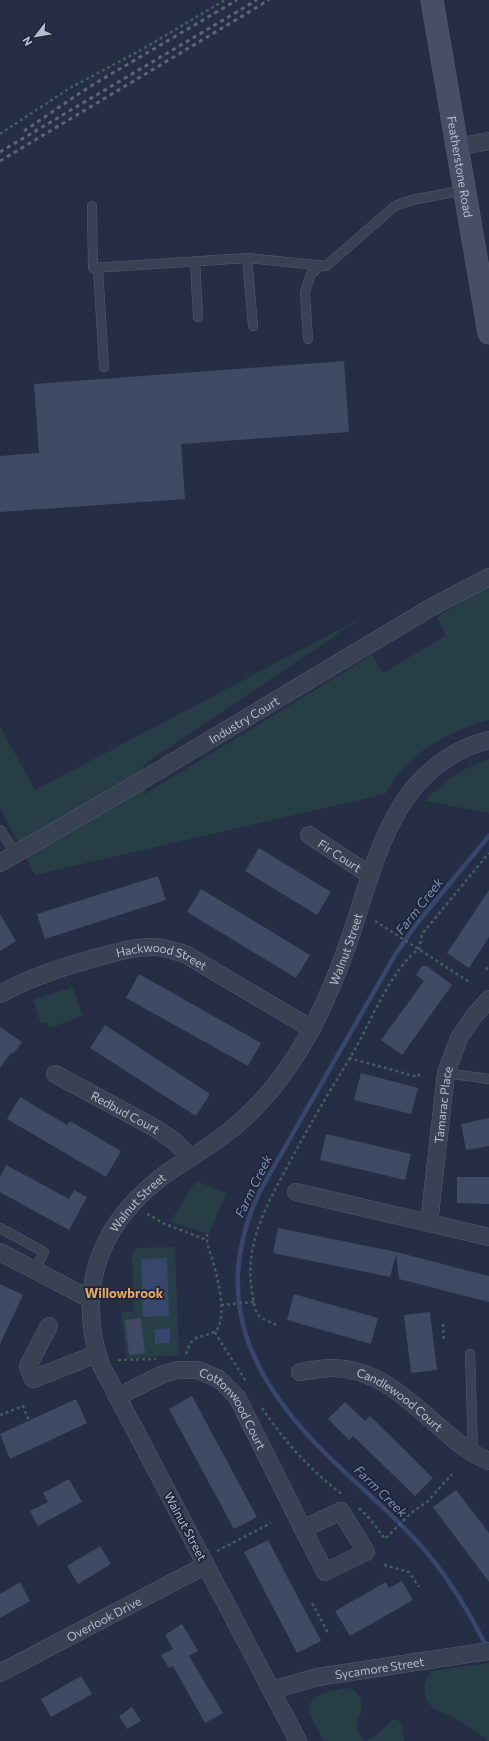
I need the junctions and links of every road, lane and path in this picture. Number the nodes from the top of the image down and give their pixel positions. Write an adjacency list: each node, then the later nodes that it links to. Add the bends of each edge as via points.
1 (225, 0): 3 (path, via 147,47 70,88)
2 (432, 0): 5 (street, Featherstone Road)
3 (0, 134)
4 (489, 141): 5 (street)
5 (458, 147): 6 (street, Featherstone Road)
6 (465, 190): 10 (lane, via 412,200 395,206 326,266); 14 (street, Featherstone Road)
7 (92, 206): 11 (lane, via 93,268)
8 (248, 258): 9 (lane); 10 (lane); 13 (lane)
9 (195, 261): 11 (lane); 12 (lane)
10 (321, 265): 15 (lane, via 311,274 305,292)
11 (98, 268): 16 (lane)
12 (198, 317)
13 (253, 326)
14 (489, 333)
15 (308, 339)
16 (104, 367)
17 (489, 576): 21 (street, Industry Court, via 430,608)
18 (489, 740): 24 (street, Walnut Street, via 457,752 420,779 394,817)
19 (0, 830): 21 (lane)
20 (309, 835): 24 (street, Fir Court)
21 (16, 853): 23 (street, Industry Court)
22 (489, 853): 26 (path, via 424,931)
23 (0, 863)
24 (370, 875): 32 (street, Walnut Street, via 344,954)
25 (375, 921): 26 (path)
26 (419, 950): 29 (path); 33 (path, via 405,961)
27 (489, 965): 28 (path)
28 (486, 970)
29 (471, 983)
30 (0, 994): 32 (street, Hackwood Street, via 52,970 129,949 154,947 186,954)
31 (489, 998): 35 (street, Tamarac Place, via 459,1038)
32 (312, 1029): 38 (street, Walnut Street, via 293,1063 271,1091 247,1116)
33 (349, 1058): 34 (path, via 418,1077); 49 (path, via 263,1212 250,1261 249,1279)
34 (420, 1072)
35 (446, 1073): 37 (lane); 41 (street, Tamarac Place)
36 (54, 1074): 38 (street, Redbud Court, via 155,1128 174,1141)
37 (489, 1079)
38 (191, 1158): 48 (street, Walnut Street, via 163,1176 138,1198 120,1220 109,1236 100,1257)
39 (296, 1192): 41 (street)
40 (147, 1214): 45 (path)
41 (429, 1223): 44 (street)
42 (0, 1228): 47 (lane, via 44,1252)
43 (207, 1234): 45 (path)
44 (489, 1237)
45 (206, 1240): 50 (path)
46 (0, 1252): 47 (street)
47 (35, 1270): 48 (street)
48 (90, 1300): 56 (street, Walnut Street, via 91,1329)
49 (253, 1302): 50 (path); 52 (path, via 260,1317)
50 (221, 1305): 54 (path, via 220,1324)
51 (443, 1324): 55 (path)
52 (276, 1325)
53 (50, 1326): 56 (street, via 28,1366 33,1378)
54 (215, 1332): 58 (path, via 193,1340); 62 (path)
55 (444, 1342)
56 (97, 1354): 63 (street, Walnut Street)
57 (470, 1354): 67 (lane)
58 (182, 1357)
59 (157, 1359): 60 (path)
60 (118, 1360)
61 (300, 1372): 67 (street, Candlewood Court, via 332,1368 367,1374 384,1382)
62 (250, 1389)
63 (117, 1397): 73 (street, Cottonwood Court, via 177,1370 198,1370 219,1379 237,1397); 74 (street, Walnut Street)
64 (258, 1403): 70 (path, via 299,1455)
65 (0, 1415): 66 (path, via 23,1406)
66 (29, 1421)
67 (473, 1453): 68 (street, Candlewood Court)
68 (489, 1461)
69 (452, 1474): 71 (path, via 428,1501 385,1539)
70 (348, 1499)
71 (357, 1506)
72 (271, 1523): 74 (path)
73 (303, 1529)
74 (211, 1558): 80 (street, Overlook Drive); 81 (street, Walnut Street)
75 (384, 1564): 76 (path, via 409,1572)
76 (419, 1587)
77 (312, 1604): 78 (path)
78 (328, 1633)
79 (489, 1651): 81 (street, Sycamore Street, via 318,1677)
80 (0, 1673)
81 (272, 1690): 82 (street, Walnut Street)
82 (298, 1741)

